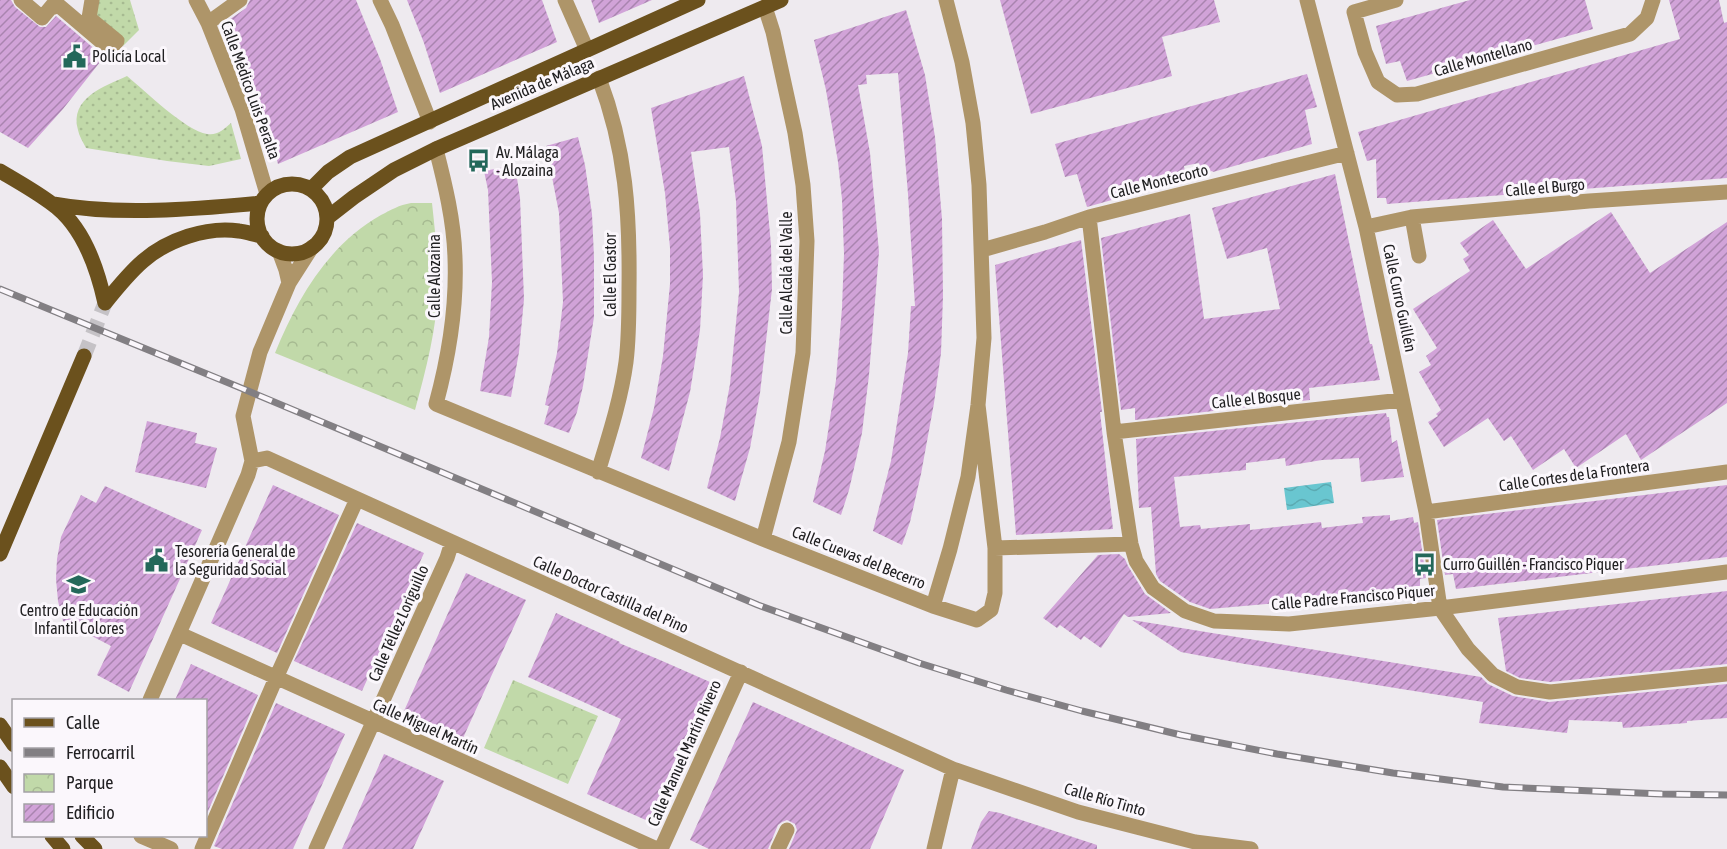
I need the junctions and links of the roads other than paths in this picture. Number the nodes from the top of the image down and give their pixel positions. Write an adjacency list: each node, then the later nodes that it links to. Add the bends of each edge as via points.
1 (21, 0): 2 (street, via 42,18 57,4 110,49 117,41 89,18)
2 (92, 0)
3 (196, 0): 15 (street, Calle Médico Luis Peralta)
4 (240, 0): 15 (street)
5 (380, 0): 18 (street)
6 (564, 0): 16 (street)
7 (698, 0): 16 (main road, Avenida de Málaga)
8 (781, 0): 14 (main road, Avenida de Málaga)
9 (946, 0): 32 (street, Calle Cuevas del Becerro, via 974,123)
10 (1307, 0): 20 (street, Calle Curro Guillén)
11 (1396, 0): 13 (street, Calle Montellano)
12 (1653, 0): 13 (street, Calle Montellano, via 1647,18 1630,34 1417,94 1397,95 1378,82)
13 (1352, 6)
14 (765, 7): 17 (main road, Avenida de Málaga); 46 (street, Calle Alcalá del Valle, via 795,133 807,241 803,353 791,431)
15 (208, 23): 24 (street, Calle Médico Luis Peralta, via 242,109)
16 (587, 50): 18 (main road, Avenida de Málaga)
17 (599, 78): 19 (main road, Avenida de Málaga); 42 (street, Calle El Gastor, via 617,133 627,190 630,252 626,360)
18 (430, 122): 22 (main road, Avenida de Málaga, via 350,157)
19 (436, 148): 28 (main road, Avenida de Málaga, via 394,170); 38 (street, Calle Alozaina, via 455,256 450,348)
20 (1347, 153): 26 (street, Calle Montecorto); 29 (street, Calle Curro Guillén)
21 (2, 175): 25 (main road)
22 (311, 189): 24 (main road, via 288,184); 28 (main road, via 320,197)
23 (1727, 192): 27 (street, Calle el Burgo)
24 (264, 198): 25 (main road, via 153,211); 30 (main road, via 257,214)
25 (53, 204): 30 (main road, via 90,252 105,303 144,260 168,244 212,231)
26 (1089, 217): 32 (street, Calle Montecorto); 40 (street, Calle Padre Francisco Piquer)
27 (1412, 217): 29 (street, Calle el Burgo); 34 (street)
28 (327, 218): 31 (main road, via 320,239)
29 (1366, 226): 37 (street, Calle Curro Guillén)
30 (262, 236): 33 (main road)
31 (312, 247): 33 (main road, via 290,254); 35 (street)
32 (982, 250): 39 (street, Calle Cuevas del Becerro, via 984,339)
33 (279, 251): 35 (street)
34 (1419, 256)
35 (289, 283): 41 (street, via 260,352 243,417)
36 (84, 356): 50 (main road)
37 (1402, 400): 40 (street, Calle el Bosque); 45 (street, Calle Curro Guillén)
38 (436, 404): 42 (street, Calle Cuevas del Becerro)
39 (978, 405): 49 (street); 52 (street, Calle Cuevas del Becerro, via 968,477)
40 (1114, 432): 48 (street, Calle Padre Francisco Piquer)
41 (252, 461): 44 (street, Calle Doctor Castilla del Pino, via 267,458); 54 (street)
42 (598, 472): 46 (street, Calle Cuevas del Becerro)
43 (1727, 472): 45 (street, Calle Cortes de la Frontera)
44 (357, 499): 47 (street, Calle Doctor Castilla del Pino); 57 (street)
45 (1426, 512): 53 (street, Calle Curro Guillén)
46 (763, 538): 52 (street, Calle Cuevas del Becerro)
47 (452, 542): 55 (street, Calle Doctor Castilla del Pino); 59 (street, Calle Téllez Loriguillo)
48 (1131, 544): 49 (street); 53 (street, Calle Padre Francisco Piquer, via 1136,561 1154,588 1185,611 1214,621 1289,624)
49 (995, 548): 52 (street, via 991,610 977,620)
50 (0, 554)
51 (1727, 572): 53 (street, Calle Padre Francisco Piquer)
52 (933, 606)
53 (1440, 608): 56 (street, via 1468,649 1493,675 1517,687 1550,692)
54 (180, 634): 57 (street, Calle Miguel Martín); 58 (street)
55 (741, 672): 63 (street, Calle Doctor Castilla del Pino); 74 (street, Calle Manuel Martín Rivero)
56 (1727, 674)
57 (276, 678): 59 (street, Calle Miguel Martín); 72 (street)
58 (150, 699)
59 (374, 722): 73 (street, Calle Téllez Loriguillo); 74 (street, Calle Miguel Martín)
60 (0, 725): 61 (main road)
61 (12, 742)
62 (0, 767): 64 (main road)
63 (953, 769): 76 (street); 77 (street, Calle Río Tinto, via 1078,812 1195,842)
64 (12, 784)
65 (787, 830): 75 (street)
66 (53, 837): 69 (main road)
67 (83, 837): 70 (main road)
68 (143, 837): 71 (street)
69 (63, 849)
70 (96, 849)
71 (171, 849)
72 (202, 849)
73 (316, 849)
74 (659, 849)
75 (778, 849)
76 (934, 849)
77 (1251, 849)

